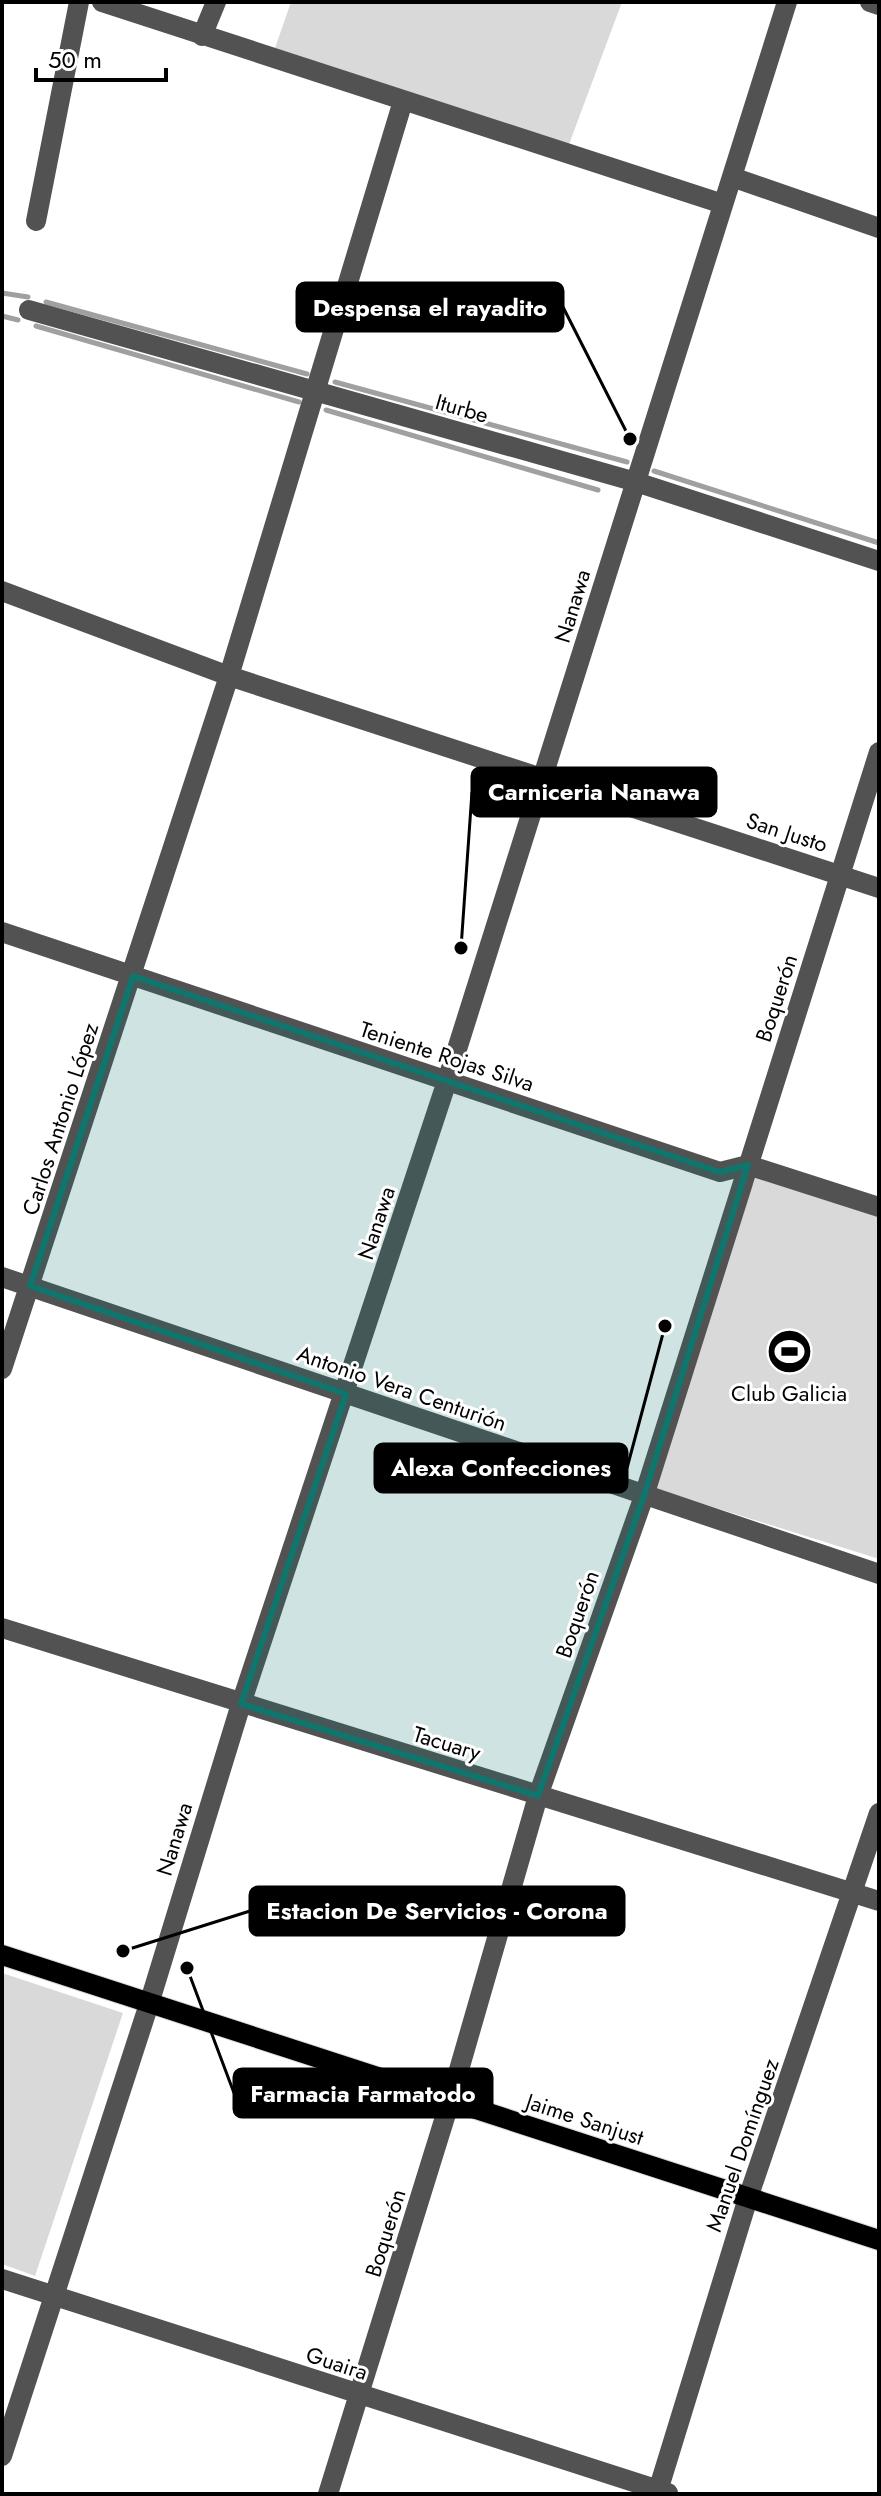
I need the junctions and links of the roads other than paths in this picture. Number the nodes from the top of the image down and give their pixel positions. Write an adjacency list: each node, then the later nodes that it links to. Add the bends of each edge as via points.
1 (79, 2): 11 (street)
2 (102, 2): 7 (street)
3 (216, 2): 7 (street)
4 (787, 2): 9 (street, Nanawa)
5 (870, 2): 6 (street)
6 (879, 5)
7 (202, 36): 8 (street)
8 (403, 101): 10 (street); 14 (street, Carlos Antonio López)
9 (732, 177): 10 (street, Nanawa); 12 (street)
10 (723, 204): 15 (street, Nanawa)
11 (36, 221)
12 (879, 228)
13 (29, 310): 14 (street, Iturbe)
14 (317, 391): 15 (street, Iturbe); 18 (street, Carlos Antonio López)
15 (636, 482): 16 (street, Iturbe); 20 (street, Nanawa)
16 (879, 561)
17 (2, 591): 18 (street, San Justo)
18 (229, 676): 20 (street, San Justo); 24 (street, Carlos Antonio López)
19 (879, 752): 21 (street, Boquerón)
20 (542, 780): 21 (street, San Justo); 25 (street, Nanawa)
21 (840, 875): 22 (street, San Justo); 26 (street, Boquerón)
22 (879, 888)
23 (2, 932): 24 (street, Teniente Rojas Silva)
24 (133, 976): 25 (street, Teniente Rojas Silva); 29 (street, Carlos Antonio López)
25 (447, 1081): 26 (street, Teniente Rojas Silva, via 720,1172); 31 (street, Nanawa)
26 (748, 1165): 27 (street, Teniente Rojas Silva); 32 (street, Boquerón)
27 (879, 1207)
28 (2, 1277): 29 (street, Antonio Vera Centurión)
29 (30, 1286): 30 (street, Carlos Antonio López); 31 (street, Antonio Vera Centurión)
30 (2, 1369)
31 (346, 1394): 32 (street, Antonio Vera Centurión); 35 (street, Nanawa)
32 (644, 1496): 33 (street, Antonio Vera Centurión); 36 (street, Boquerón)
33 (879, 1574)
34 (2, 1628): 35 (street, Tacuary)
35 (241, 1704): 36 (street, Tacuary); 41 (street, Nanawa)
36 (538, 1796): 38 (street, Tacuary); 42 (street, Boquerón)
37 (879, 1813): 38 (street, Manuel Domínguez)
38 (854, 1894): 39 (street, Tacuary); 43 (street, Manuel Domínguez)
39 (879, 1901)
40 (2, 1955): 41 (main road, Jaime Sanjust)
41 (149, 2004): 42 (main road, Jaime Sanjust); 46 (street, Nanawa)
42 (450, 2101): 43 (main road, Jaime Sanjust); 47 (street, Boquerón)
43 (748, 2198): 44 (main road, Jaime Sanjust); 49 (street, Manuel Domínguez)
44 (879, 2240)
45 (2, 2279): 46 (street, Guaira)
46 (54, 2297): 47 (street, Guaira); 48 (street, Nanawa)
47 (360, 2395): 49 (street, Guaira); 50 (street, Boquerón)
48 (2, 2456)
49 (662, 2493)
50 (328, 2494)

